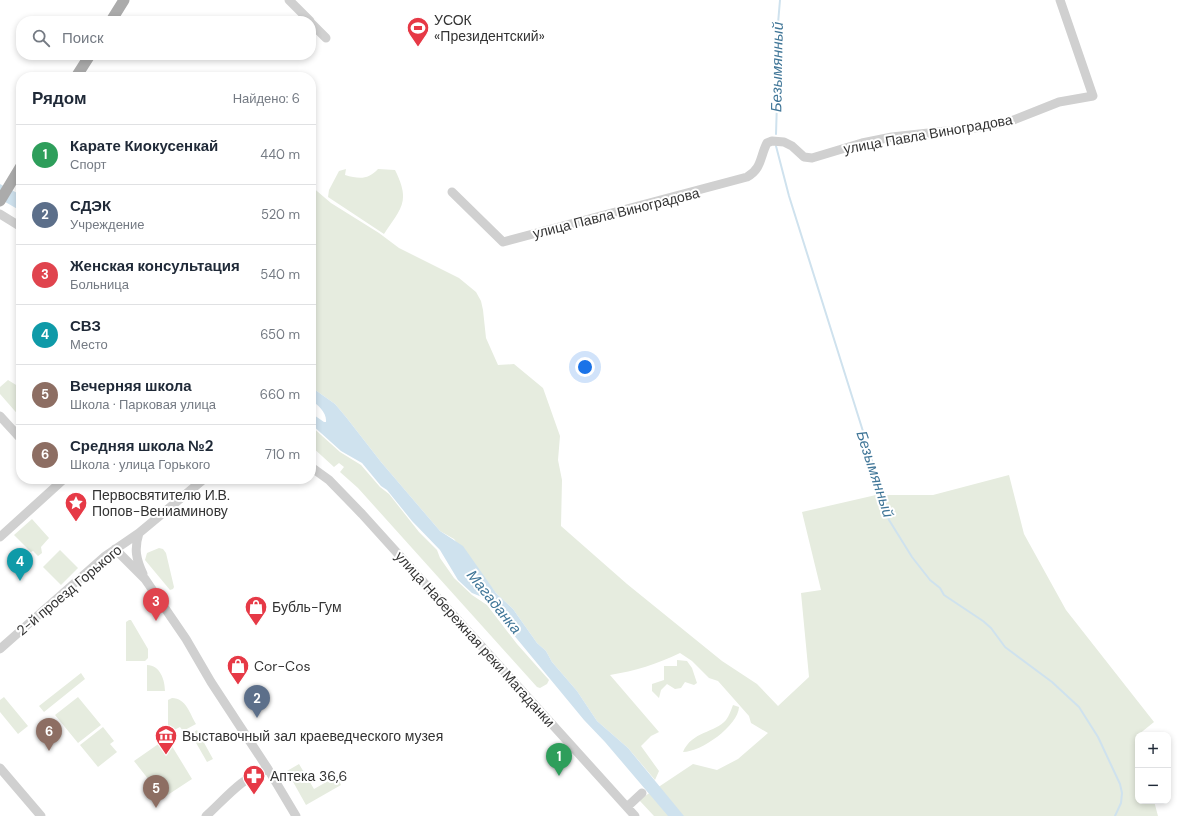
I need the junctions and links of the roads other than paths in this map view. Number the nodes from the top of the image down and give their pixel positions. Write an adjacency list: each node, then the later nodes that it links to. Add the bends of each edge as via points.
1 (124, 0): 4 (main road)
2 (290, 0): 5 (street)
3 (1060, 0): 11 (street, улица Павла Виноградова, via 1093,96 1059,102 1011,121 892,137 812,158 804,157 784,142 772,141 764,148 758,168 747,177 503,242)
4 (114, 16)
5 (305, 16)
6 (316, 28): 7 (street)
7 (326, 38)
8 (87, 60): 9 (main road)
9 (79, 72)
10 (16, 181): 12 (main road)
11 (452, 192)
12 (2, 197)
13 (0, 214): 14 (street)
14 (16, 224)
15 (0, 416): 16 (street)
16 (16, 434)
17 (316, 471): 30 (street, улица Набережная реки Магаданки, via 329,480 362,514)
18 (53, 484): 21 (street)
19 (59, 484): 21 (street)
20 (198, 484): 22 (street, 2-й проезд Горького)
21 (52, 490): 23 (street)
22 (139, 533): 24 (street, 2-й проезд Горького); 25 (street, via 135,548 136,558)
23 (0, 537)
24 (115, 549): 25 (street); 26 (street, 2-й проезд Горького)
25 (145, 579): 28 (street)
26 (0, 649)
27 (0, 768): 31 (street)
28 (268, 769): 32 (street, via 250,777); 33 (street)
29 (642, 793): 30 (street)
30 (627, 807): 34 (street, улица Набережная реки Магаданки)
31 (41, 816)
32 (206, 816)
33 (296, 816)
34 (635, 816)

